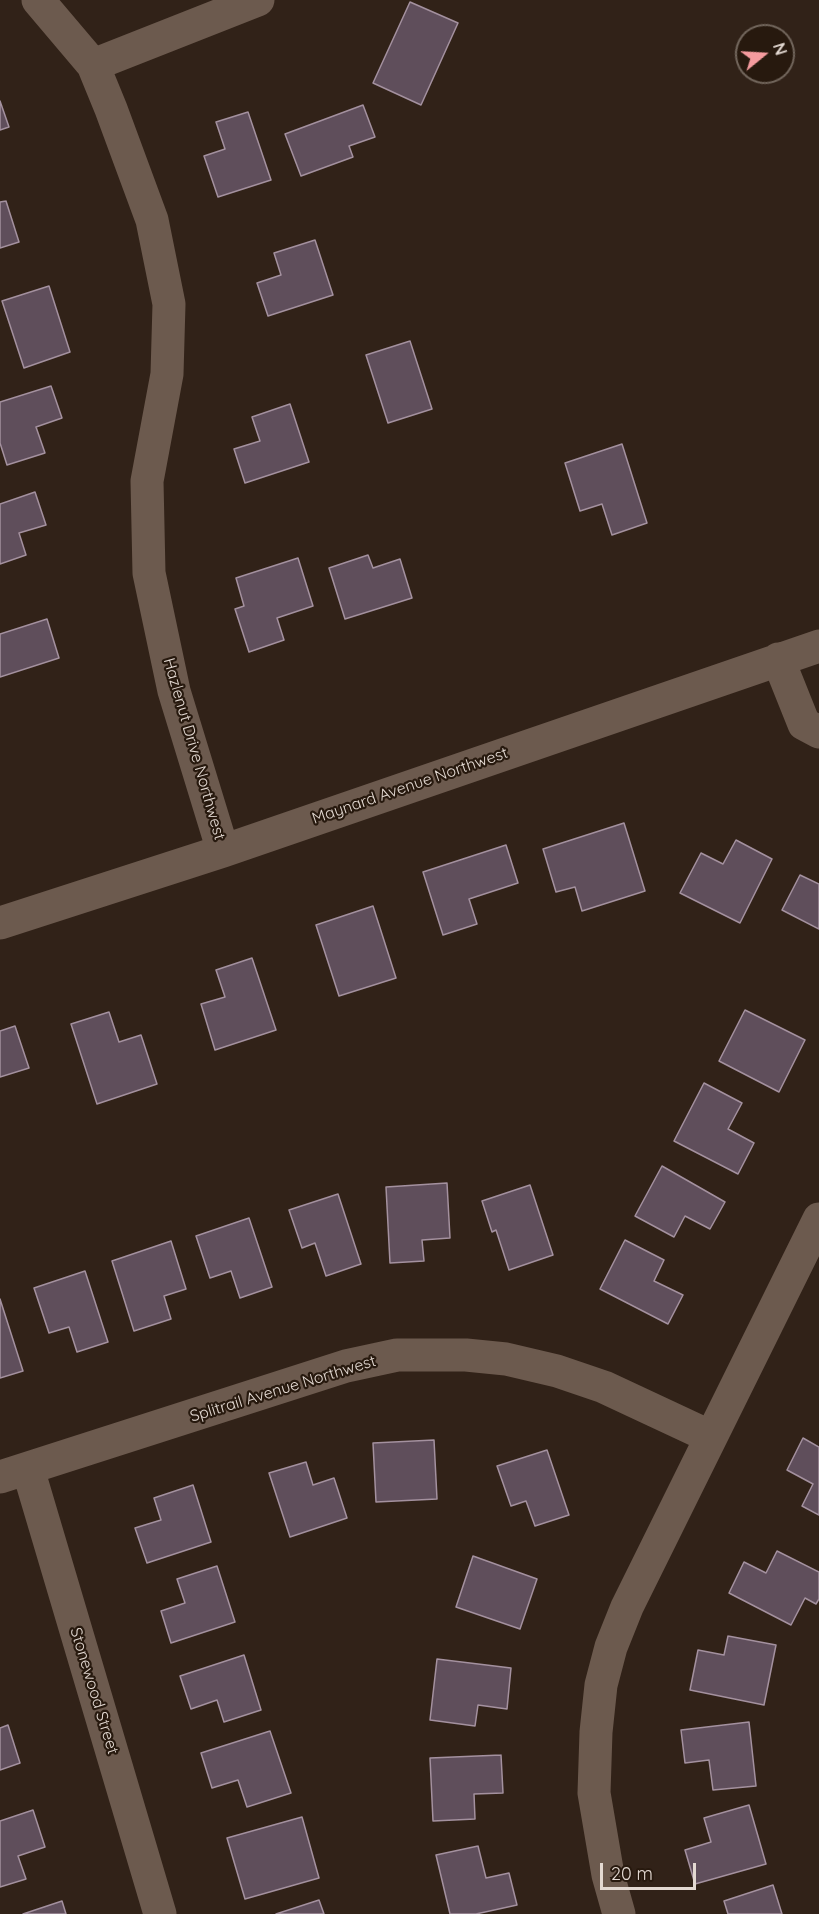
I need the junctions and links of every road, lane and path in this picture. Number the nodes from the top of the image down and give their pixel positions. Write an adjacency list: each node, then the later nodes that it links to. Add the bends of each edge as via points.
1 (38, 0): 3 (street, Hazlenut Drive Northwest)
2 (258, 0): 3 (street)
3 (93, 65): 7 (street, Hazlenut Drive Northwest, via 152,220 169,304 167,374 147,481 149,573 174,692)
4 (819, 646): 5 (street, Maynard Avenue Northwest)
5 (778, 659): 6 (street, via 804,724); 7 (street, Maynard Avenue Northwest)
6 (819, 732)
7 (223, 851): 8 (street, Maynard Avenue Northwest)
8 (0, 923)
9 (819, 1219): 10 (street)
10 (711, 1437): 11 (street, Splitrail Avenue Northwest, via 604,1387 558,1371 466,1354 397,1355 346,1366); 13 (street, via 627,1607 601,1685 594,1793)
11 (14, 1473): 12 (street, Stonewood Street)
12 (160, 1914)
13 (619, 1914)

